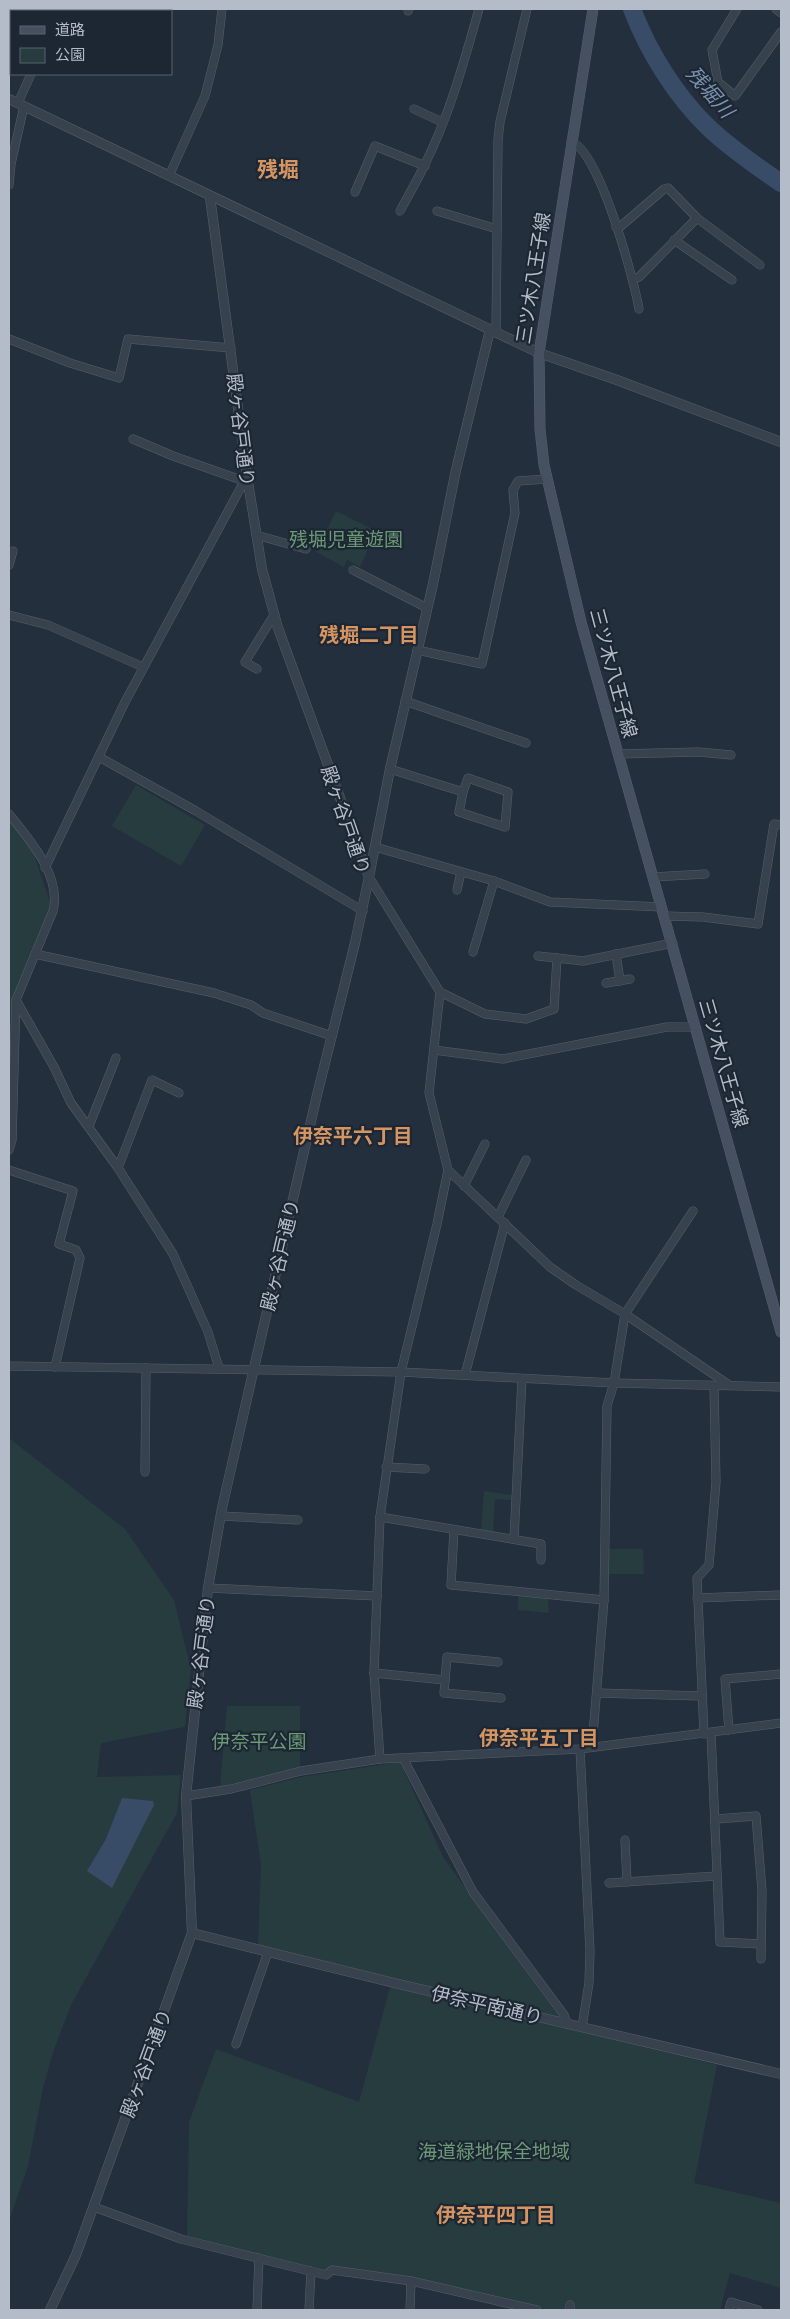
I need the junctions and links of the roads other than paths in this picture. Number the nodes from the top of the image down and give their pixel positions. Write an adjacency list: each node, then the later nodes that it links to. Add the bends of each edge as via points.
1 (141, 9): 8 (street)
2 (222, 9): 17 (street, via 218,45 205,96)
3 (478, 9): 14 (street)
4 (527, 9): 25 (street, via 500,122)
5 (593, 9): 15 (main road, 三ツ木八王子線)
6 (737, 9): 10 (street, via 712,50 718,82 735,96)
7 (776, 9): 9 (street)
8 (127, 10)
9 (781, 13)
10 (781, 32)
11 (30, 75): 12 (street)
12 (15, 103): 17 (street); 18 (street)
13 (414, 110): 14 (street)
14 (442, 122): 16 (street)
15 (572, 142): 24 (street, via 582,147 591,162); 34 (main road, 三ツ木八王子線)
16 (425, 166): 19 (street, via 375,146); 21 (street)
17 (169, 176): 20 (street)
18 (9, 185)
19 (355, 192)
20 (210, 197): 31 (street); 33 (street, 殿ヶ谷戸通り)
21 (400, 211)
22 (437, 211): 25 (street)
23 (697, 218): 24 (street, via 668,188); 26 (street); 27 (street)
24 (616, 227): 28 (street)
25 (497, 229): 31 (street)
26 (674, 240): 28 (street); 29 (street)
27 (760, 265)
28 (634, 279): 30 (street)
29 (732, 280)
30 (639, 309)
31 (493, 331): 34 (street); 44 (street, via 456,470)
32 (9, 339): 33 (street, via 119,378 128,339)
33 (231, 348): 37 (street, 殿ヶ谷戸通り)
34 (538, 353): 36 (street); 38 (main road, 三ツ木八王子線, via 540,429)
35 (133, 439): 37 (street, via 173,456)
36 (781, 442)
37 (246, 478): 39 (street, 殿ヶ谷戸通り); 48 (street)
38 (547, 479): 47 (street, via 518,481 513,490 515,514 482,664); 52 (main road, 三ツ木八王子線, via 581,622)
39 (256, 535): 40 (street); 46 (street, 殿ヶ谷戸通り)
40 (306, 549)
41 (13, 552): 42 (street)
42 (9, 565)
43 (353, 570): 44 (street)
44 (427, 608): 47 (street)
45 (9, 614): 48 (street, via 48,625)
46 (274, 615): 49 (street, via 246,662); 64 (street, 殿ヶ谷戸通り)
47 (417, 650): 50 (street)
48 (143, 667): 54 (street)
49 (257, 669)
50 (405, 701): 51 (street); 55 (street)
51 (526, 743)
52 (618, 754): 53 (street, via 699,752); 63 (main road, 三ツ木八王子線)
53 (731, 755)
54 (99, 757): 60 (street); 67 (street)
55 (390, 769): 56 (street); 59 (street)
56 (464, 792): 56 (street, via 468,778 508,792 505,827 458,812)
57 (9, 814): 60 (street)
58 (781, 825): 68 (street, via 774,824 758,924)
59 (375, 847): 61 (street); 64 (street)
60 (45, 868): 71 (street, via 53,890 54,905)
61 (461, 872): 65 (street); 66 (street)
62 (705, 874): 63 (street)
63 (653, 876): 68 (main road, 三ツ木八王子線)
64 (369, 877): 67 (street, 殿ヶ谷戸通り); 78 (street)
65 (494, 881): 68 (street, via 550,902); 70 (street)
66 (457, 890)
67 (363, 911): 81 (street, 殿ヶ谷戸通り)
68 (664, 912): 69 (main road, 三ツ木八王子線)
69 (673, 943): 72 (street); 80 (main road, 三ツ木八王子線)
70 (473, 952)
71 (35, 954): 79 (street); 81 (street, via 214,994)
72 (616, 954): 74 (street, via 583,961); 76 (street)
73 (538, 956): 74 (street)
74 (557, 958): 78 (street, via 554,1009 526,1019 485,1014)
75 (630, 979): 76 (street)
76 (620, 981): 77 (street)
77 (606, 983)
78 (440, 992): 82 (street)
79 (16, 1000): 85 (street, via 71,1103); 87 (street, via 12,1140)
80 (696, 1027): 82 (street, via 667,1027 503,1059); 97 (main road, 三ツ木八王子線)
81 (332, 1036): 102 (street, 殿ヶ谷戸通り)
82 (434, 1050): 91 (street, via 430,1094)
83 (116, 1058): 85 (street)
84 (179, 1092): 89 (street, via 152,1080)
85 (89, 1126): 89 (street)
86 (485, 1144): 92 (street)
87 (9, 1150)
88 (526, 1160): 94 (street)
89 (118, 1168): 101 (street, via 173,1254 208,1332)
90 (9, 1170): 99 (street, via 72,1191 59,1244 76,1250 80,1258)
91 (448, 1170): 92 (street); 103 (street)
92 (464, 1186): 94 (street)
93 (693, 1211): 96 (street)
94 (498, 1217): 95 (street)
95 (505, 1223): 96 (street, via 550,1267); 104 (street)
96 (625, 1314): 106 (street); 108 (street)
97 (781, 1332)
98 (9, 1366): 99 (street)
99 (55, 1367): 100 (street)
100 (146, 1368): 101 (street); 112 (street)
101 (219, 1368): 102 (street)
102 (254, 1368): 103 (street); 113 (street, 殿ヶ谷戸通り)
103 (401, 1372): 104 (street); 110 (street)
104 (465, 1375): 105 (street)
105 (522, 1379): 106 (street); 117 (street)
106 (614, 1383): 107 (street); 123 (street, via 607,1406)
107 (714, 1386): 108 (street); 122 (street, via 716,1482 709,1565 697,1578)
108 (731, 1386): 109 (street)
109 (781, 1387)
110 (386, 1467): 111 (street); 114 (street)
111 (425, 1469)
112 (144, 1472)
113 (221, 1516): 115 (street); 119 (street, 殿ヶ谷戸通り)
114 (380, 1518): 116 (street); 121 (street)
115 (298, 1520)
116 (454, 1530): 117 (street); 123 (street, via 451,1585)
117 (514, 1539): 118 (street, via 542,1544)
118 (541, 1560)
119 (208, 1588): 121 (street); 138 (street, 殿ヶ谷戸通り)
120 (781, 1595): 122 (street)
121 (377, 1596): 125 (street)
122 (697, 1598): 129 (street)
123 (604, 1600): 128 (street)
124 (498, 1662): 127 (street, via 447,1657)
125 (374, 1673): 127 (street); 137 (street)
126 (781, 1674): 132 (street, via 725,1680)
127 (445, 1680): 130 (street, via 444,1693)
128 (597, 1693): 129 (street); 134 (street)
129 (702, 1696): 133 (street)
130 (501, 1698)
131 (781, 1723): 132 (street)
132 (729, 1730): 133 (street)
133 (707, 1734): 134 (street); 139 (street)
134 (592, 1747): 135 (street)
135 (580, 1749): 136 (street); 149 (street, via 590,1951)
136 (403, 1758): 137 (street); 148 (street, via 473,1892 564,2015)
137 (380, 1759): 138 (street, via 301,1771 231,1789)
138 (186, 1796): 144 (street, 殿ヶ谷戸通り)
139 (716, 1819): 141 (street); 145 (street, via 756,1816 762,1891)
140 (625, 1840): 142 (street)
141 (717, 1876): 142 (street); 145 (street, via 720,1942)
142 (627, 1882): 143 (street)
143 (609, 1883)
144 (192, 1934): 146 (street, 伊奈平南通り); 152 (street, 殿ヶ谷戸通り)
145 (761, 1944): 147 (street)
146 (268, 1952): 148 (street, 伊奈平南通り); 150 (street)
147 (761, 1959)
148 (567, 2024): 149 (street, 伊奈平南通り)
149 (582, 2027): 151 (street, 伊奈平南通り)
150 (236, 2044)
151 (781, 2074)
152 (94, 2207): 153 (street, via 181,2239); 156 (street, 殿ヶ谷戸通り, via 70,2271)
153 (259, 2258): 154 (street); 157 (street)
154 (311, 2271): 155 (street, via 326,2275 332,2270); 158 (street)
155 (411, 2281): 159 (street); 160 (street)
156 (50, 2310)
157 (257, 2310)
158 (309, 2310)
159 (410, 2310)
160 (537, 2310)
161 (729, 2310): 162 (street, via 731,2302)
162 (758, 2310)

